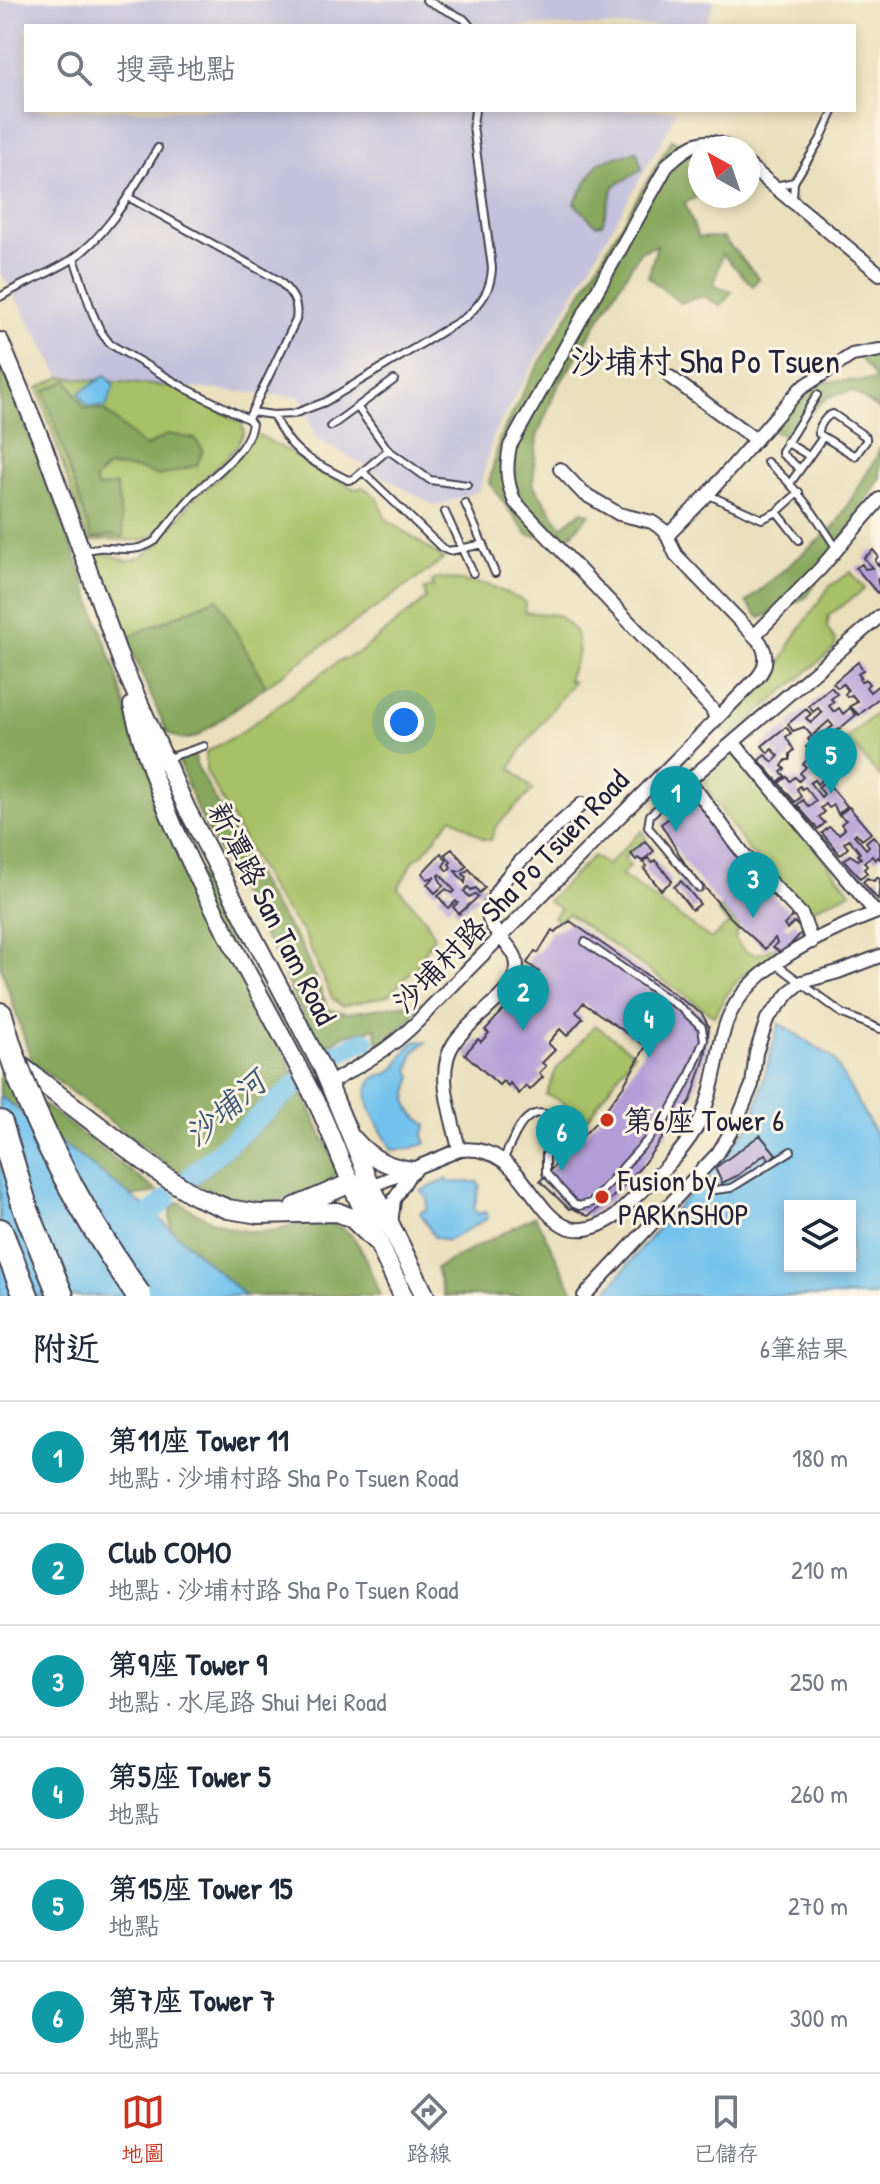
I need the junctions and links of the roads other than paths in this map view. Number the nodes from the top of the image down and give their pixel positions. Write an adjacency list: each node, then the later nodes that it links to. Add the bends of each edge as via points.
1 (426, 0): 2 (lane)
2 (468, 24)
3 (475, 112): 22 (lane, via 492,268 485,295 466,317 325,402)
4 (833, 112): 8 (lane)
5 (158, 148): 10 (lane)
6 (688, 149): 52 (street, via 668,164 510,446 506,466 515,502)
7 (760, 175): 9 (street)
8 (794, 182): 9 (lane); 11 (lane)
9 (773, 186): 11 (street)
10 (128, 197): 12 (lane); 21 (lane, via 291,291 296,320)
11 (793, 203): 13 (street)
12 (74, 258): 14 (lane); 21 (lane, via 92,312 110,344 187,389)
13 (880, 274)
14 (0, 297)
15 (0, 341): 46 (street, 新潭路 San Tam Road)
16 (880, 350): 25 (street, via 852,355 803,387)
17 (670, 377): 25 (street)
18 (394, 380): 20 (lane)
19 (817, 395): 26 (lane)
20 (358, 408): 23 (lane); 27 (lane)
21 (250, 415): 22 (lane); 46 (lane, via 251,429 241,445 155,541 137,550 105,547)
22 (273, 415): 32 (lane, via 303,457 348,480)
23 (331, 426)
24 (823, 437): 24 (lane, via 819,429 830,413 867,439 855,456); 28 (lane)
25 (756, 440): 36 (street)
26 (786, 442): 28 (lane); 31 (lane, via 782,454)
27 (388, 450): 32 (lane); 34 (lane, via 430,480)
28 (809, 456): 31 (lane)
29 (767, 462): 33 (lane)
30 (560, 469): 41 (street, via 583,493 619,514 652,522)
31 (800, 469): 33 (lane)
32 (363, 472): 44 (lane, via 442,548)
33 (791, 482): 35 (lane)
34 (467, 485)
35 (799, 492): 40 (lane); 45 (lane)
36 (708, 494): 40 (lane, via 762,519); 41 (street)
37 (880, 499): 45 (street)
38 (465, 503): 43 (lane)
39 (445, 512): 44 (lane)
40 (777, 512): 42 (lane)
41 (667, 536): 50 (street, via 676,555)
42 (799, 540)
43 (484, 544): 44 (lane); 48 (lane)
44 (461, 549): 47 (lane)
45 (837, 549): 50 (street)
46 (81, 553): 51 (street, 新潭路 San Tam Road)
47 (473, 573)
48 (495, 573)
49 (880, 616): 53 (street)
50 (755, 635): 52 (street, 沙埔村路 Sha Po Tsuen Road, via 766,656 762,672)
51 (123, 666): 55 (street, 新潭路 San Tam Road); 70 (street, 新潭路 San Tam Road, via 139,732 170,816)
52 (716, 719): 60 (street, 沙埔村路 Sha Po Tsuen Road)
53 (734, 743): 56 (street); 59 (street)
54 (204, 746): 55 (lane)
55 (165, 759): 69 (street, 新潭路 San Tam Road)
56 (689, 780): 58 (lane, via 650,815 648,827); 62 (street, via 745,856 805,920)
57 (582, 804): 60 (street, via 493,895 488,916)
58 (699, 888)
59 (878, 911): 62 (street)
60 (501, 936): 69 (street, 沙埔村路 Sha Po Tsuen Road, via 408,1033); 73 (street, via 517,963 513,981 461,1034 447,1058 446,1085)
61 (585, 942): 75 (lane, via 690,1016 702,1027 704,1040 667,1118 591,1203 574,1204 546,1173 546,1154 560,1132 552,1116 528,1117)
62 (812, 942): 64 (street)
63 (880, 956): 65 (street)
64 (776, 964): 65 (lane); 75 (street, via 749,984 730,1012 709,1099 695,1129 616,1216 581,1229 557,1222)
65 (802, 982): 67 (lane, via 843,1014); 77 (street, via 767,1019 752,1085 718,1153)
66 (0, 1015): 86 (highway, bridge, via 52,1153)
67 (880, 1029)
68 (0, 1050): 80 (main road, via 182,1188 228,1209)
69 (328, 1084): 70 (street); 72 (street, 新潭路 San Tam Road)
70 (320, 1112): 78 (street, 新潭路 San Tam Road)
71 (0, 1123): 85 (highway, via 26,1210)
72 (351, 1135): 76 (street, via 378,1161); 78 (street, 新潭路 San Tam Road)
73 (459, 1150): 75 (street, via 481,1150); 76 (street)
74 (791, 1151): 77 (lane, via 731,1188 715,1190)
75 (503, 1160)
76 (413, 1170): 78 (street); 81 (street, via 394,1200)
77 (700, 1175): 89 (street)
78 (359, 1188): 79 (main road); 80 (main road); 81 (main road); 83 (main road)
79 (319, 1211): 80 (main road); 83 (main road, via 347,1215)
80 (275, 1214)
81 (391, 1227): 88 (main road)
82 (0, 1231): 84 (highway)
83 (376, 1241): 87 (main road)
84 (26, 1296)
85 (61, 1296)
86 (139, 1296)
87 (403, 1296)
88 (425, 1296)
89 (584, 1296)

